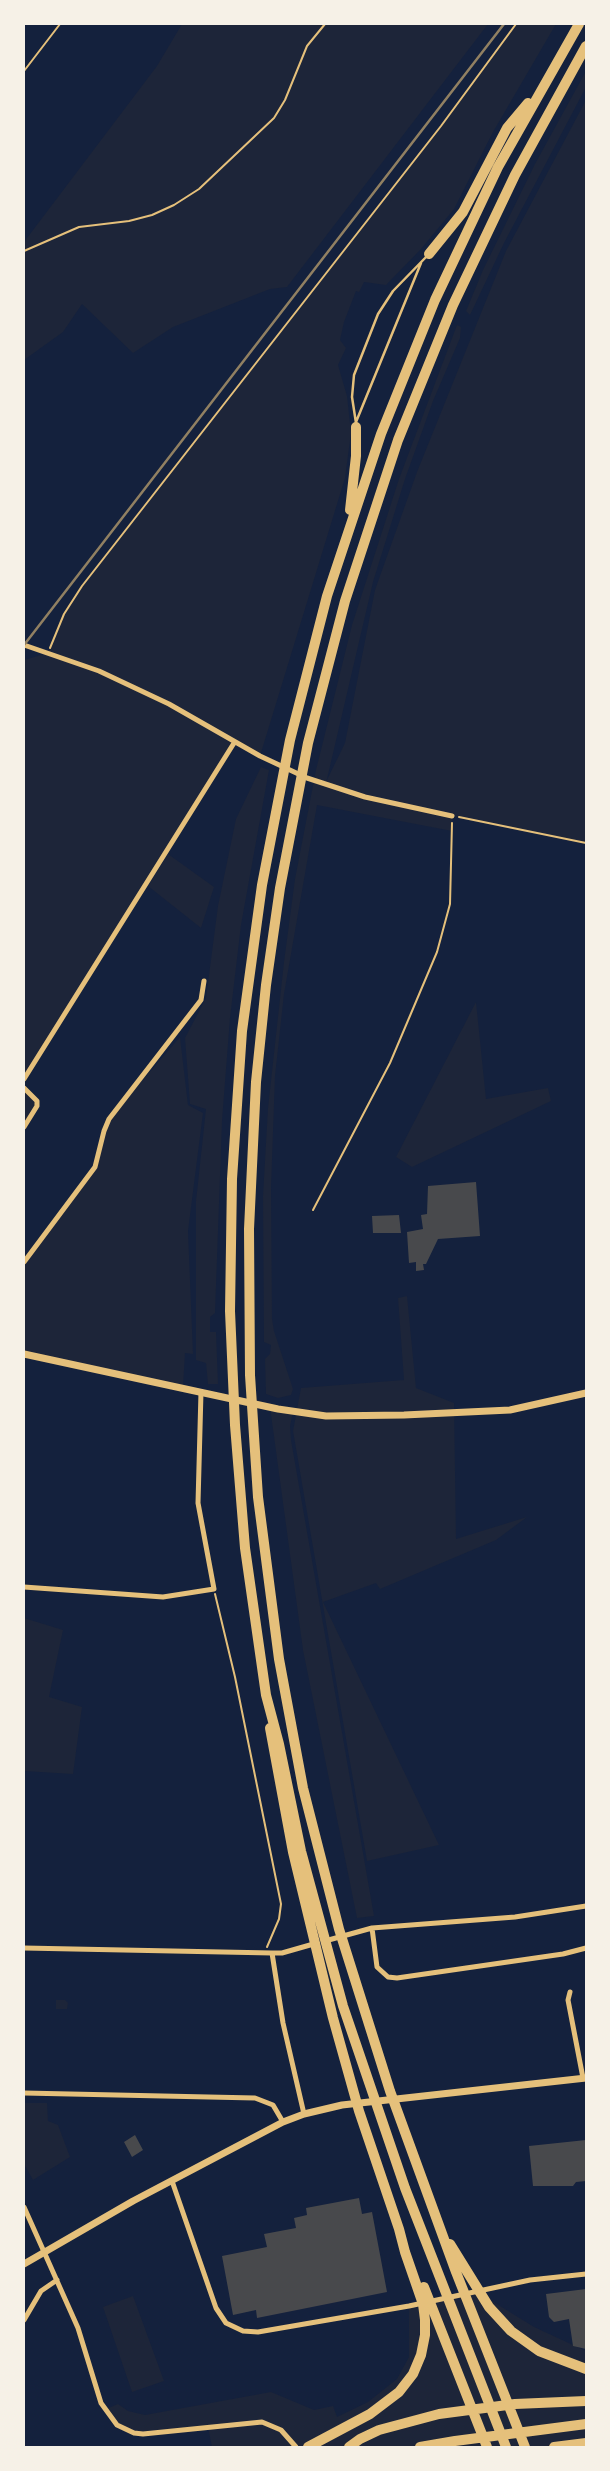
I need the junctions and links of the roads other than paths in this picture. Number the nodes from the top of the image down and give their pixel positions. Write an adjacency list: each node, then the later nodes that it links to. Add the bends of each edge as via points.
1 (578, 24): 3 (highway)
2 (586, 46): 32 (highway, via 515,175 461,288 415,395 365,534 329,658 298,791 278,897 260,1042 250,1180 248,1286 253,1424 263,1546 284,1691 314,1836 346,1954)
3 (545, 81): 4 (highway, via 507,128 463,212); 6 (highway, via 498,167 436,300 384,425)
4 (426, 258): 5 (lane); 5 (lane, via 387,299 358,364 352,390)
5 (356, 425): 6 (highway)
6 (348, 529): 19 (highway, via 314,644 276,807 255,930 237,1090 230,1229 232,1376 245,1548)
7 (24, 645): 8 (street, via 98,671 169,704)
8 (234, 742): 9 (street, via 325,784 365,797); 11 (street)
9 (452, 816)
10 (204, 981): 14 (street, via 201,1000 109,1119 95,1167)
11 (24, 1080)
12 (24, 1088): 13 (street, via 37,1101 37,1106)
13 (24, 1127)
14 (24, 1262)
15 (24, 1354): 16 (street)
16 (201, 1392): 17 (street, via 326,1416 510,1410); 18 (street, via 198,1503 214,1589 163,1598)
17 (586, 1392)
18 (24, 1586)
19 (266, 1695): 33 (highway, via 272,1746 293,1852 351,2084); 48 (highway, via 326,1948 368,2081 405,2188)
20 (586, 1906): 21 (street, via 515,1917)
21 (369, 1929): 23 (street, via 377,1967 388,1977 397,1978); 24 (street)
22 (24, 1948): 24 (street)
23 (586, 1948)
24 (272, 1953): 28 (street, via 283,2023)
25 (570, 1992): 26 (street, via 568,2000)
26 (585, 2078): 28 (street, via 342,2105)
27 (24, 2093): 29 (street, via 255,2098 272,2105)
28 (304, 2114): 29 (street)
29 (283, 2122): 30 (street)
30 (172, 2180): 34 (street); 36 (street, via 216,2308 226,2323 243,2331 258,2332 409,2306 530,2280)
31 (24, 2207): 34 (street)
32 (438, 2223): 39 (highway, via 489,2307 504,2325 529,2345); 49 (highway)
33 (399, 2228): 44 (highway, via 423,2304 425,2342 421,2355 413,2374 399,2392 370,2414); 47 (highway, via 411,2250)
34 (44, 2252): 35 (street); 37 (street)
35 (24, 2264)
36 (586, 2274)
37 (57, 2280): 38 (street, via 40,2291); 43 (street, via 78,2328 101,2403 117,2425 143,2434 251,2422 281,2430)
38 (24, 2320)
39 (586, 2369)
40 (586, 2401): 45 (highway, via 454,2411 398,2424 366,2435)
41 (586, 2424): 46 (highway)
42 (586, 2443): 50 (highway)
43 (296, 2447)
44 (308, 2447)
45 (349, 2447)
46 (420, 2447)
47 (487, 2447)
48 (506, 2447)
49 (526, 2447)
50 (554, 2447)

